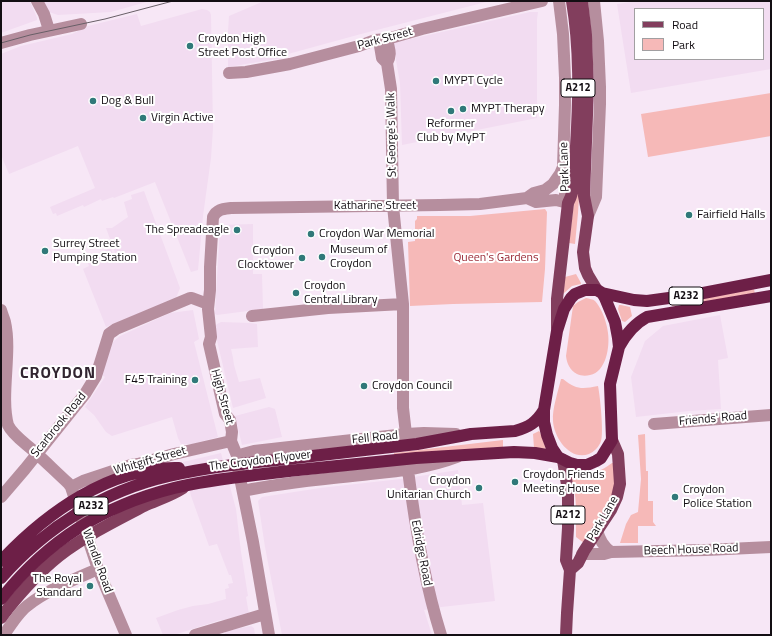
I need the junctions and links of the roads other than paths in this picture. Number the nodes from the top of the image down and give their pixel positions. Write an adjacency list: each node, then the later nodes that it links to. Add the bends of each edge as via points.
1 (37, 1): 8 (street)
2 (542, 1): 9 (street, Park Street)
3 (559, 1): 12 (street, Park Lane, via 566,78)
4 (572, 1): 14 (main road, A212, via 578,57 578,93 575,181)
5 (582, 1): 17 (main road, A212, via 588,72 584,196)
6 (594, 1): 17 (street, via 600,98 596,197)
7 (81, 24): 8 (street)
8 (50, 30): 10 (street)
9 (383, 39): 11 (street, Park Street, via 290,64); 15 (street, St George's Walk, via 382,58 387,63 391,89)
10 (1, 43)
11 (229, 73)
12 (563, 167): 13 (street, Katharine Street, via 553,184); 14 (street, Park Lane)
13 (527, 198): 14 (street, Katharine Street, via 536,202 556,200); 15 (street, Katharine Street, via 480,204)
14 (568, 203): 25 (main road, Park Lane / A212, via 557,299)
15 (393, 206): 16 (street, Katharine Street); 22 (street, Fell Road)
16 (222, 209): 21 (street, High Street, via 213,217)
17 (588, 216): 19 (main road, A212, via 585,268)
18 (771, 280): 19 (highway, A232, via 647,301)
19 (600, 292): 25 (highway, via 585,290 575,294 564,309); 26 (highway, via 606,298 612,312 617,329)
20 (771, 296): 26 (highway, A232, via 648,317 636,324)
21 (208, 304): 34 (street, High Street, via 211,337 208,344 225,414 231,423); 35 (street, Scarbrook Road, via 190,298 109,334 99,369 92,383)
22 (403, 304): 24 (street); 31 (street, Fell Road, via 403,408)
23 (1, 310): 27 (street, Wandle Road, via 7,342)
24 (252, 316)
25 (557, 331): 28 (highway)
26 (618, 347): 33 (highway, via 610,384)
27 (2, 391): 35 (street, Wandle Road, via 3,409 8,426 20,440)
28 (544, 410): 32 (highway, The Croydon Flyover / A232, via 533,424 515,431); 38 (highway, via 547,434 552,448)
29 (771, 415): 30 (street, Friends' Road)
30 (654, 424)
31 (406, 434): 32 (street); 37 (street, Fell Road, via 254,451)
32 (472, 434): 39 (highway, The Croydon Flyover / A232, bridge, via 417,444)
33 (612, 440): 38 (highway, The Croydon Flyover, via 600,458 591,463 582,465); 45 (main road, Park Lane / A212, via 618,454 619,490 615,503)
34 (231, 441): 37 (street, High Street); 42 (street, Whitgift Street, via 131,465)
35 (37, 453): 42 (street, Wandle Road); 44 (street, Scarbrook Road)
36 (464, 455): 38 (highway, The Croydon Flyover / A232, via 525,452); 40 (street); 41 (highway, The Croydon Flyover / A232, bridge, via 288,471)
37 (238, 458): 43 (street, High Street)
38 (560, 458): 51 (main road, Park Lane / A212, via 568,491 566,560)
39 (201, 470): 49 (highway, bridge, via 152,470 109,482 53,514); 52 (highway, The Croydon Flyover / A232, bridge, via 137,485 83,510 42,538)
40 (408, 470): 43 (street); 60 (street, Edridge Road, via 422,564)
41 (188, 485): 53 (highway, The Croydon Flyover / A232, bridge, via 128,502 83,525 43,555); 55 (main road, bridge, via 144,506 71,547 37,576)
42 (71, 487): 50 (street, Wandle Road)
43 (243, 491): 54 (street, High Street)
44 (1, 497)
45 (597, 531): 47 (street, via 605,548); 48 (main road, Park Lane / A212)
46 (771, 547): 47 (street, Beech House Road)
47 (611, 552): 48 (street, Beech House Road)
48 (582, 554): 51 (main road, Park Lane / A212, via 578,563)
49 (1, 561)
50 (98, 569): 56 (street, via 26,606); 57 (street, Wandle Road)
51 (570, 570): 61 (main road, Park Lane / A212)
52 (1, 578)
53 (1, 599)
54 (265, 614): 58 (street); 59 (street, High Street)
55 (4, 615)
56 (4, 635)
57 (126, 635)
58 (195, 635)
59 (269, 635)
60 (441, 635)
61 (566, 635)

